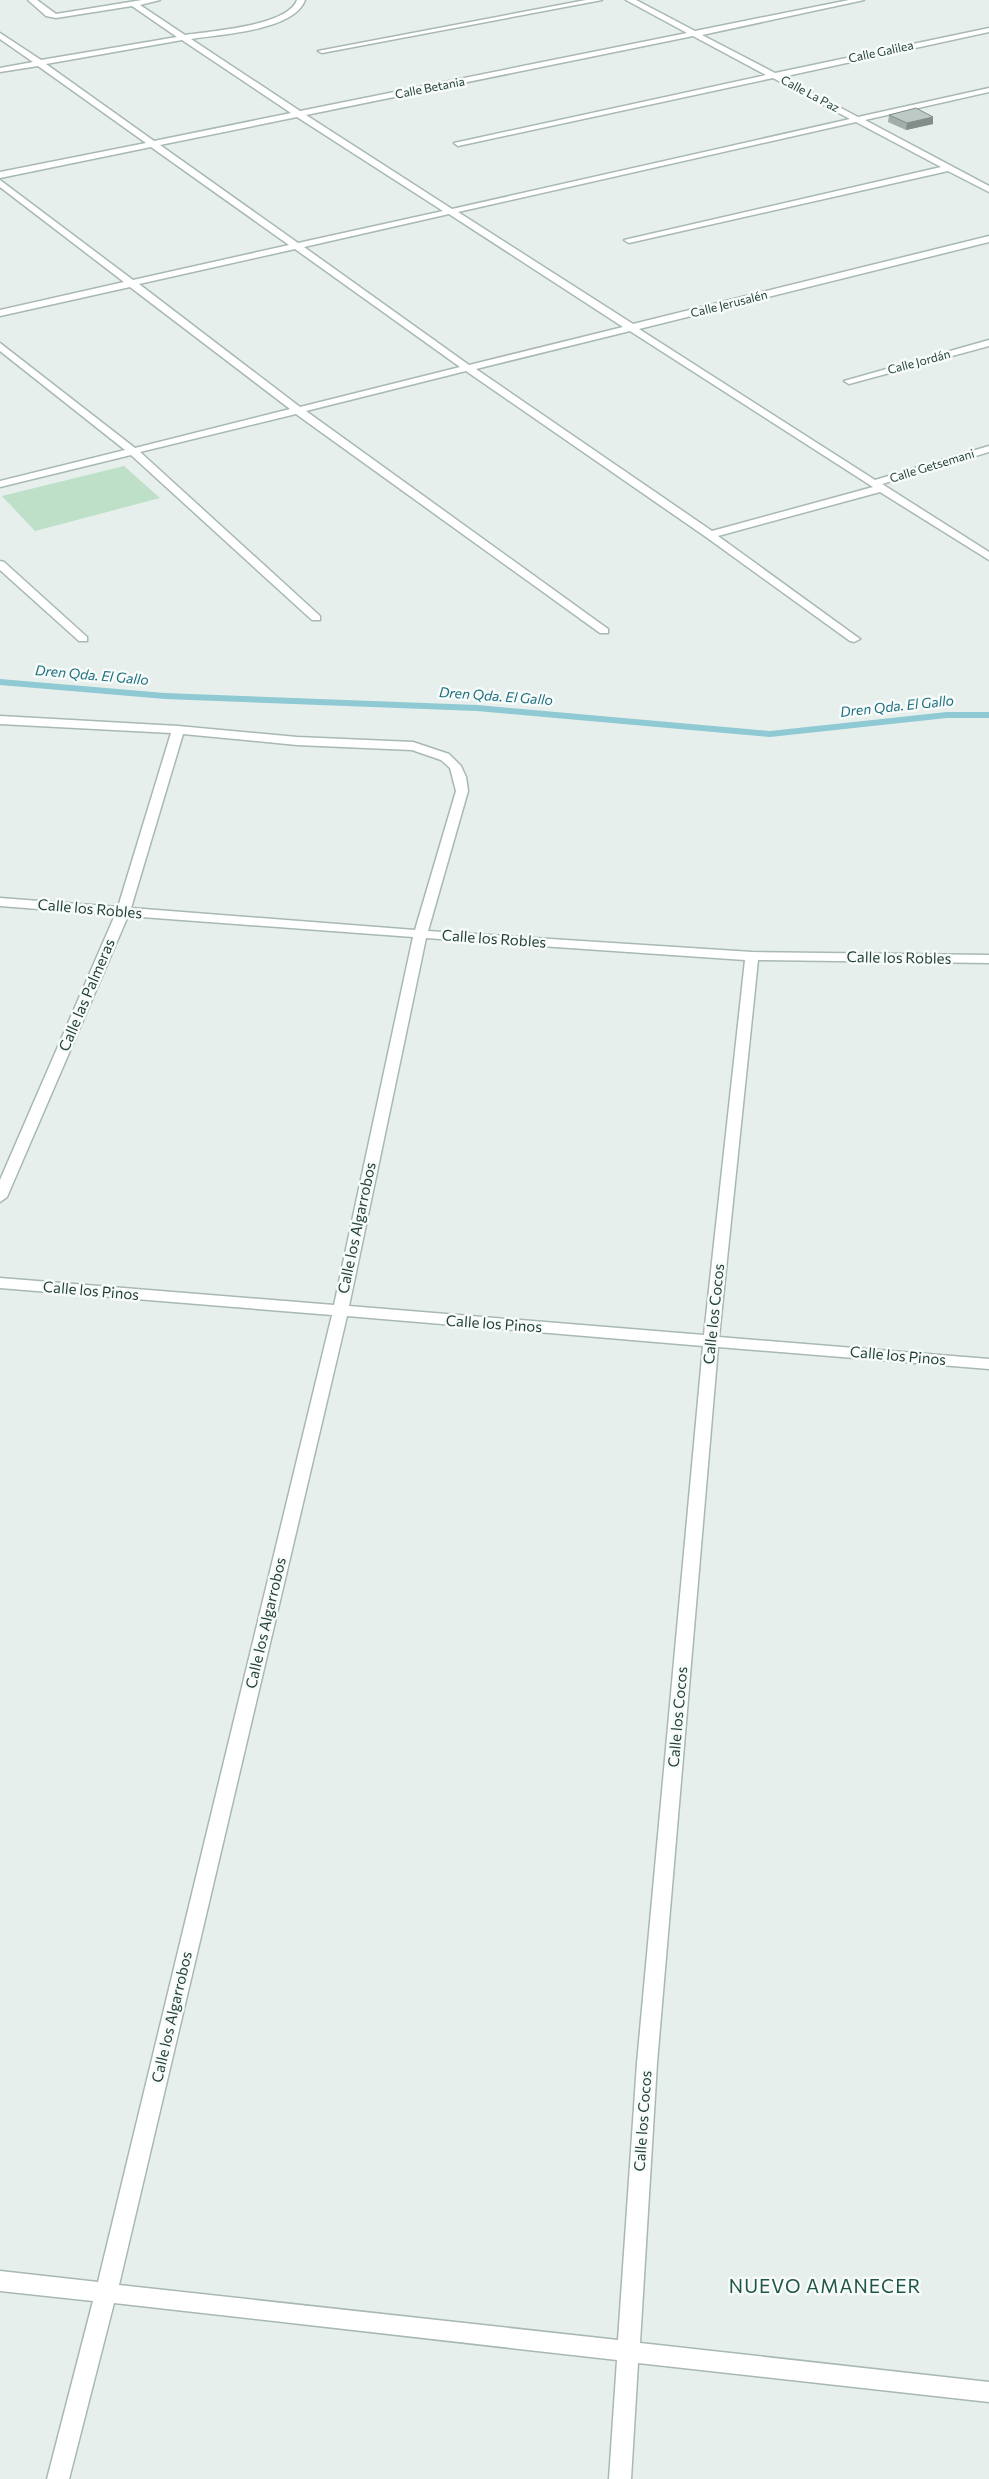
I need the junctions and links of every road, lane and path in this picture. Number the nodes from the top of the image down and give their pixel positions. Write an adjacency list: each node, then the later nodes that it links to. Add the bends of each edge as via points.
1 (32, 0): 7 (street, via 56,16)
2 (156, 0): 7 (street)
3 (301, 0): 11 (street, via 300,7 280,20)
4 (598, 0): 12 (street)
5 (630, 0): 9 (street, Calle La Paz)
6 (860, 0): 9 (street, Calle Betania)
7 (135, 5): 11 (street)
8 (989, 30): 15 (street, Calle Galilea)
9 (696, 34): 15 (street, Calle La Paz); 17 (street, Calle Betania)
10 (0, 35): 13 (street)
11 (182, 37): 13 (street); 17 (street)
12 (322, 51)
13 (39, 63): 14 (street); 20 (street)
14 (0, 70)
15 (772, 75): 18 (street, Calle La Paz); 19 (street, Calle Galilea)
16 (989, 90): 18 (street)
17 (298, 114): 20 (street, Calle Betania); 25 (street)
18 (857, 120): 21 (street, Calle La Paz); 25 (street)
19 (458, 143)
20 (153, 144): 22 (street, Calle Betania); 28 (street)
21 (949, 168): 24 (street, Calle La Paz); 27 (street)
22 (0, 175)
23 (0, 183): 29 (street)
24 (989, 189)
25 (450, 211): 28 (street); 31 (street)
26 (989, 239): 31 (street, Calle Jerusalén)
27 (629, 240)
28 (296, 246): 29 (street); 34 (street)
29 (129, 284): 30 (street); 36 (street)
30 (0, 313)
31 (631, 328): 34 (street, Calle Jerusalén); 40 (street)
32 (989, 344): 35 (street, Calle Jordán)
33 (0, 346): 38 (street)
34 (469, 369): 36 (street, Calle Jerusalén); 41 (street)
35 (849, 382)
36 (299, 411): 38 (street, Calle Jerusalén); 45 (street)
37 (989, 449): 40 (street, Calle Getsemani)
38 (134, 452): 39 (street, Calle Jerusalén); 44 (street)
39 (0, 484)
40 (878, 485): 41 (street, Calle Getsemani); 42 (street)
41 (710, 535): 47 (street)
42 (987, 554)
43 (0, 564): 46 (street)
44 (316, 618)
45 (604, 631)
46 (83, 639)
47 (854, 639)
48 (0, 720): 49 (street)
49 (178, 730): 51 (street, Calle las Palmeras); 52 (street, Calle los Algarrobos, via 297,741 413,746 445,757 455,766 462,791)
50 (0, 902): 51 (street, Calle los Robles)
51 (123, 912): 52 (street, Calle los Robles); 55 (street, Calle las Palmeras)
52 (420, 934): 53 (street, Calle los Robles); 57 (street, Calle los Algarrobos)
53 (752, 956): 54 (street, Calle los Robles); 58 (street, Calle los Cocos)
54 (989, 959)
55 (0, 1197)
56 (0, 1283): 57 (street, Calle los Pinos)
57 (340, 1312): 58 (street, Calle los Pinos); 61 (street, Calle los Algarrobos)
58 (711, 1341): 59 (street, Calle los Pinos); 62 (street, Calle los Cocos, via 647,2063)
59 (989, 1364)
60 (0, 2281): 61 (street)
61 (106, 2293): 62 (street); 64 (street, Calle los Algarrobos)
62 (628, 2352): 63 (street); 65 (street, Calle los Cocos)
63 (989, 2392)
64 (58, 2479)
65 (620, 2479)

